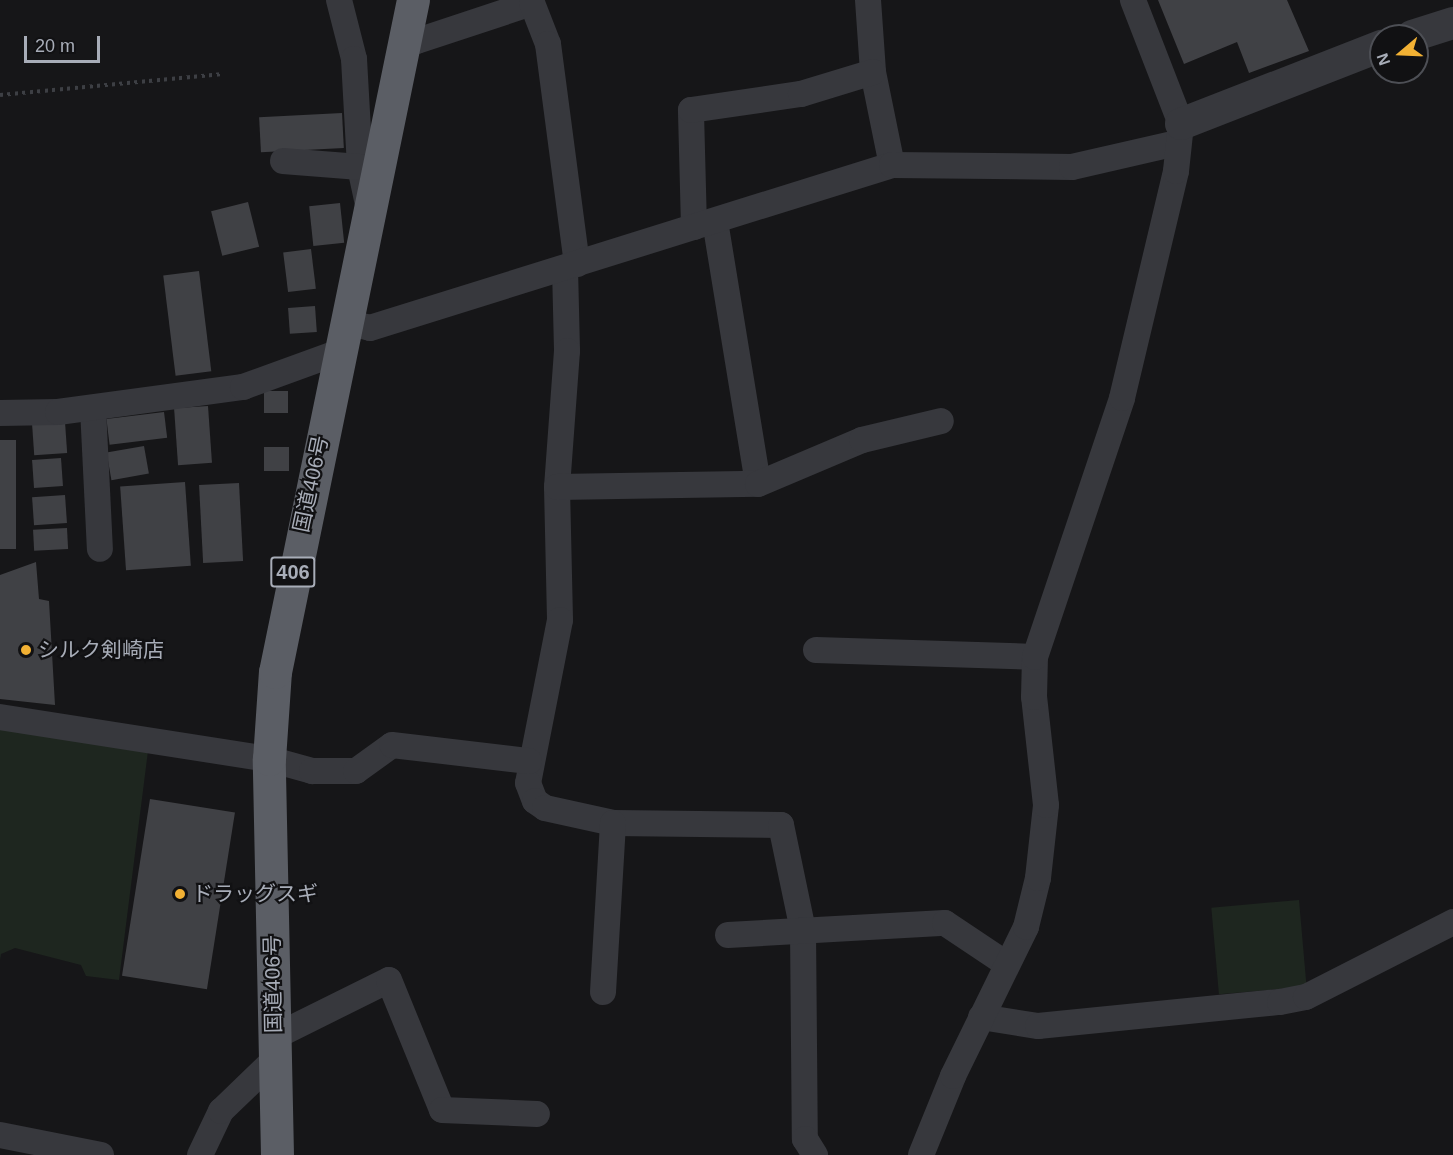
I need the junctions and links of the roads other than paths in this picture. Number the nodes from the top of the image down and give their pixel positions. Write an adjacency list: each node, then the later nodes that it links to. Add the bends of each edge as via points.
1 (339, 0): 13 (street, via 354,59)
2 (413, 0): 7 (highway, 国道406号 / 406)
3 (868, 0): 9 (street)
4 (1133, 0): 10 (street)
5 (1453, 23): 6 (street)
6 (1429, 31)
7 (405, 38): 14 (highway, 国道406号 / 406); 16 (street, via 417,41 532,3 548,44)
8 (1369, 51): 10 (street)
9 (873, 72): 12 (street); 15 (street, via 801,94 691,110)
10 (1179, 134): 12 (street, via 1072,167); 25 (street, via 1176,171 1122,398)
11 (283, 161): 13 (street)
12 (892, 165): 15 (street)
13 (360, 167): 14 (street)
14 (370, 212): 17 (highway, 国道406号 / 406)
15 (704, 224): 16 (street); 21 (street)
16 (571, 266): 17 (street); 22 (street)
17 (342, 337): 18 (street, via 243,387); 27 (highway, 国道406号 / 406, via 285,608 275,672)
18 (93, 408): 19 (street); 23 (street)
19 (0, 413)
20 (941, 422): 21 (street, via 862,440)
21 (758, 484): 22 (street)
22 (557, 487): 28 (street, via 560,620)
23 (100, 549)
24 (816, 650): 25 (street)
25 (1035, 657): 33 (street, via 1034,697 1046,805 1038,878 1026,927)
26 (0, 717): 27 (street)
27 (269, 759): 28 (street, via 312,771 356,771 392,746); 36 (highway, 国道406号 / 406)
28 (529, 761): 29 (street, via 528,783 535,801 544,808)
29 (613, 824): 31 (street, via 781,825); 34 (street)
30 (1453, 922): 35 (street, via 1306,997 1038,1026)
31 (803, 930): 32 (street); 33 (street, via 945,923); 42 (street, via 805,1139)
32 (728, 935)
33 (1005, 963): 35 (street)
34 (603, 992)
35 (981, 1017): 43 (street)
36 (274, 1048): 37 (street, via 389,980 442,1110); 40 (street, via 221,1111); 41 (highway, 国道406号 / 406)
37 (537, 1114)
38 (0, 1135): 39 (street)
39 (101, 1155)
40 (200, 1155)
41 (277, 1155)
42 (815, 1155)
43 (921, 1155)

